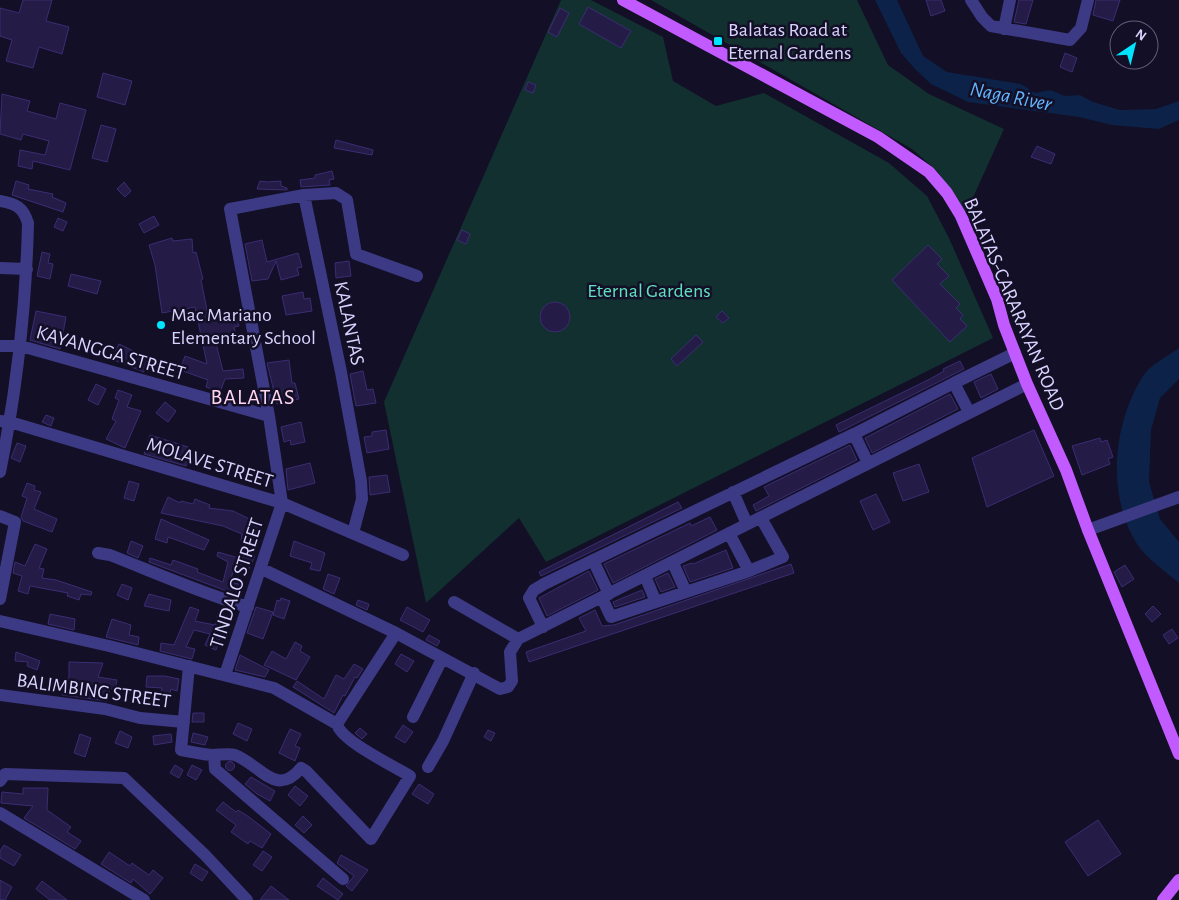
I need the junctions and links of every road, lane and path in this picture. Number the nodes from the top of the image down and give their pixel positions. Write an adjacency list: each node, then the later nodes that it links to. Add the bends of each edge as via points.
1 (623, 0): 13 (main road, BALATAS-CARARAYAN ROAD, via 878,137 929,172 961,216)
2 (971, 0): 5 (street, via 991,26)
3 (1010, 0): 5 (street)
4 (1088, 0): 5 (street, via 1081,28 1070,40)
5 (1004, 29)
6 (304, 195): 10 (street, via 336,193 347,200 356,254); 17 (street, via 230,209); 29 (street, KALANTAS, via 361,481 362,499)
7 (0, 201): 9 (street, via 16,204 24,211 28,223)
8 (0, 268): 9 (street)
9 (27, 269): 12 (street)
10 (418, 276)
11 (0, 346): 12 (street, KAYANGGA STREET)
12 (21, 346): 17 (street, KAYANGGA STREET); 18 (street)
13 (1015, 353): 14 (street); 15 (main road, BALATAS-CARARAYAN ROAD)
14 (954, 383): 16 (street); 19 (street)
15 (1027, 384): 16 (street); 28 (main road, BALATAS-CARARAYAN ROAD, via 1066,470)
16 (969, 412): 20 (street)
17 (269, 416): 24 (street)
18 (5, 421): 21 (street); 24 (street, MOLAVE STREET)
19 (854, 434): 20 (street); 22 (street)
20 (868, 462): 26 (street)
21 (0, 472)
22 (733, 492): 27 (street); 33 (street)
23 (1179, 497): 28 (street)
24 (282, 503): 29 (street, MOLAVE STREET); 35 (street, TINDALO STREET)
25 (0, 516): 40 (street, via 15,522)
26 (761, 518): 27 (street); 36 (street, via 783,557)
27 (747, 524): 30 (street)
28 (1088, 530): 56 (main road, BALATAS-CARARAYAN ROAD)
29 (353, 533): 32 (street, MOLAVE STREET)
30 (729, 533): 34 (street); 36 (street)
31 (98, 554): 43 (street, via 110,555 207,595)
32 (403, 554)
33 (593, 560): 39 (street); 45 (street, via 534,590 530,598)
34 (673, 563): 37 (street); 38 (street)
35 (262, 568): 43 (street, TINDALO STREET); 46 (street)
36 (749, 571): 38 (street)
37 (645, 576): 39 (street); 42 (street)
38 (686, 592): 42 (street)
39 (605, 596): 42 (street, via 611,618); 45 (street)
40 (0, 599)
41 (454, 602): 47 (street)
42 (656, 602)
43 (248, 607): 51 (street, TINDALO STREET)
44 (0, 621): 49 (street)
45 (543, 627): 47 (street)
46 (396, 633): 48 (street); 55 (street)
47 (518, 639): 50 (street, via 510,652 512,681 508,687 500,689)
48 (442, 658): 50 (street); 53 (street)
49 (189, 666): 51 (street); 54 (street)
50 (474, 673): 58 (street)
51 (225, 675): 55 (street, via 274,688)
52 (0, 695): 54 (street, BALIMBING STREET)
53 (413, 717)
54 (184, 722): 57 (street, via 181,750)
55 (337, 724): 57 (street, via 341,732 357,744 410,776 371,839 306,770 301,768 285,782 272,779 234,754)
56 (1179, 754)
57 (214, 755): 61 (street, via 214,769)
58 (428, 767)
59 (0, 782): 64 (street, via 5,774 124,778)
60 (0, 813): 63 (street)
61 (343, 879)
62 (1179, 880): 65 (main road)
63 (144, 900)
64 (247, 900)
65 (1163, 900)

